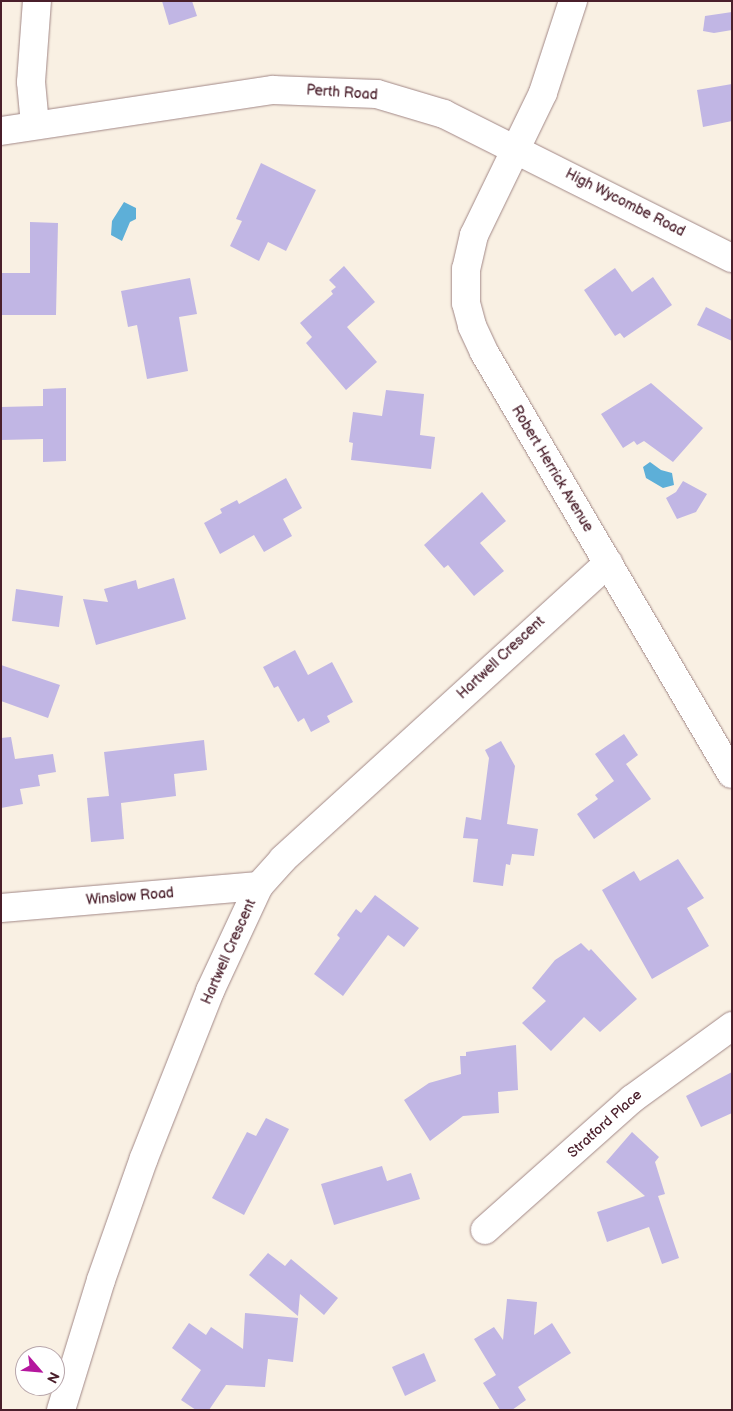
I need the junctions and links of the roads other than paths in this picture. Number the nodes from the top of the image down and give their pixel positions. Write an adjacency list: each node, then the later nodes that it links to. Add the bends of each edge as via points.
1 (37, 1): 3 (street, via 31,82)
2 (573, 1): 5 (street, via 555,64)
3 (35, 125): 4 (street, Perth Road); 5 (street, Perth Road, via 273,90 325,90 377,94 421,105)
4 (1, 131)
5 (517, 148): 6 (street, High Wycombe Road); 7 (street, Robert Herrick Avenue, via 474,235 466,270 466,303 484,352)
6 (732, 258)
7 (608, 562): 8 (street, Robert Herrick Avenue); 9 (street, Hartwell Crescent, via 290,852)
8 (732, 774)
9 (258, 886): 10 (street, Winslow Road); 13 (street, Hartwell Crescent, via 210,991 144,1158 101,1280)
10 (1, 908)
11 (732, 1026): 12 (street, Stratford Place, via 632,1099)
12 (485, 1230)
13 (61, 1410)

